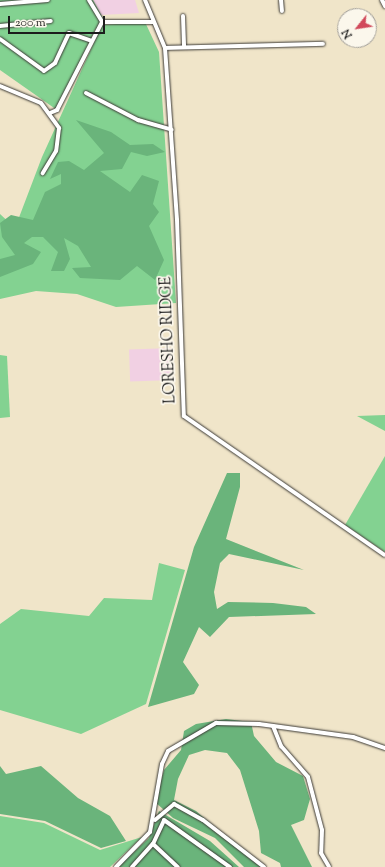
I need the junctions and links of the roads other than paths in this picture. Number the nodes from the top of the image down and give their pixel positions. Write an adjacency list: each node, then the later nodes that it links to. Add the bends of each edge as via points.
1 (48, 0): 6 (street)
2 (89, 0): 11 (street)
3 (145, 0): 12 (street, LORESHO RIDGE)
4 (281, 0): 8 (street)
5 (382, 0): 7 (street)
6 (0, 4)
7 (385, 6)
8 (282, 11)
9 (183, 16): 17 (street)
10 (51, 21): 13 (street)
11 (102, 22): 12 (street); 15 (street)
12 (153, 22): 18 (street, LORESHO RIDGE)
13 (0, 26)
14 (0, 39): 15 (street, via 44,71 55,63 70,33)
15 (92, 41): 21 (street, via 57,110)
16 (323, 44): 17 (street)
17 (184, 47): 18 (street)
18 (165, 48): 22 (street, LORESHO RIDGE)
19 (0, 86): 21 (street, via 42,103)
20 (86, 93): 22 (street, via 138,120)
21 (50, 112): 23 (street, via 60,128 56,151)
22 (172, 130): 24 (street, LORESHO RIDGE, via 185,418)
23 (43, 173)
24 (385, 555)
25 (273, 726): 26 (street, via 353,737); 27 (street, via 219,722 168,751 162,764); 34 (street, via 280,746 308,777 322,830 321,853)
26 (385, 748)
27 (154, 820): 29 (street, via 146,838); 33 (street, via 174,804 203,820)
28 (153, 844): 30 (street); 31 (street); 32 (street, via 164,820)
29 (116, 867)
30 (132, 867)
31 (178, 867)
32 (230, 867)
33 (264, 867)
34 (328, 867)

